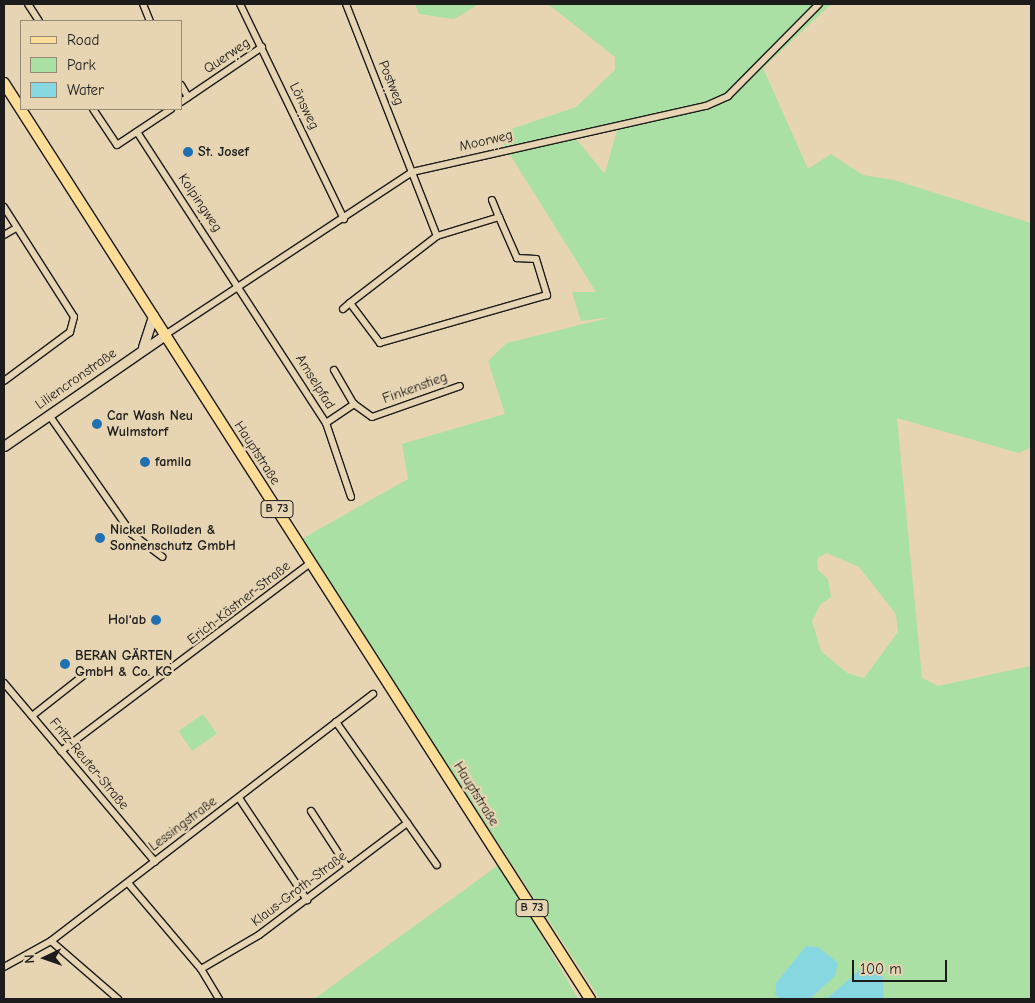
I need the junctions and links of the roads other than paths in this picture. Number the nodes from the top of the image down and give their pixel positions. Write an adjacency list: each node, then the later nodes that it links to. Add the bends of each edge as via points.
1 (28, 4): 6 (street)
2 (143, 4): 7 (street)
3 (240, 4): 8 (street, Lönsweg)
4 (346, 4): 18 (street, Postweg)
5 (819, 4): 18 (street, Moorweg, via 728,96 706,106)
6 (38, 20)
7 (150, 20)
8 (262, 47): 11 (street, Querweg); 22 (street, Lönsweg)
9 (4, 83): 13 (main road, Hauptstraße / B 73)
10 (182, 87): 11 (street)
11 (188, 97): 12 (street, Querweg)
12 (182, 101)
13 (20, 108)
14 (21, 110): 29 (main road, Hauptstraße / B 73)
15 (94, 110): 17 (street, via 117,145)
16 (170, 110): 17 (street)
17 (137, 132): 26 (street, Kolpingweg)
18 (412, 172): 22 (street, Moorweg); 25 (street, Postweg)
19 (492, 200): 21 (street)
20 (4, 207): 23 (street)
21 (499, 217): 25 (street); 27 (street, via 517,258 536,260 547,295 380,343)
22 (344, 220): 26 (street, Moorweg)
23 (16, 228): 24 (street); 33 (street, via 74,317 70,332)
24 (4, 235)
25 (437, 236): 27 (street)
26 (242, 288): 30 (street, Moorweg); 37 (street, Amselpfad)
27 (350, 303): 28 (street)
28 (343, 309)
29 (153, 316): 30 (main road, Hauptstraße / B 73); 31 (street)
30 (165, 335): 31 (street, Liliencronstraße); 41 (main road, Hauptstraße / B 73)
31 (142, 349): 36 (street, Liliencronstraße)
32 (334, 370): 35 (street, Finkenstieg)
33 (4, 381)
34 (460, 386): 35 (street, Finkenstieg, via 372,417)
35 (354, 404): 37 (street)
36 (49, 415): 38 (street, Liliencronstraße); 40 (street, via 132,534)
37 (326, 423): 39 (street, Amselpfad)
38 (4, 446)
39 (350, 497)
40 (162, 557)
41 (312, 562): 47 (street, Erich-Kästner-Straße); 61 (main road, Hauptstraße / B 73)
42 (84, 675): 45 (street)
43 (4, 683): 45 (street, Fritz-Reuter-Straße)
44 (373, 694): 46 (street, Lessingstraße)
45 (32, 716): 47 (street, Fritz-Reuter-Straße)
46 (336, 722): 48 (street, Lessingstraße); 50 (street)
47 (61, 751): 51 (street, Fritz-Reuter-Straße)
48 (239, 798): 51 (street, Lessingstraße); 55 (street)
49 (312, 811): 53 (street)
50 (407, 823): 52 (street); 53 (street, Klaus-Groth-Straße)
51 (155, 862): 54 (street, Lessingstraße)
52 (437, 865)
53 (348, 868): 55 (street, Klaus-Groth-Straße)
54 (128, 883): 56 (street, Lessingstraße); 58 (street)
55 (307, 900): 58 (street, Klaus-Groth-Straße)
56 (52, 941): 57 (street, Lessingstraße); 59 (street)
57 (4, 967)
58 (201, 969): 60 (street)
59 (118, 999)
60 (219, 999)
61 (590, 999)

